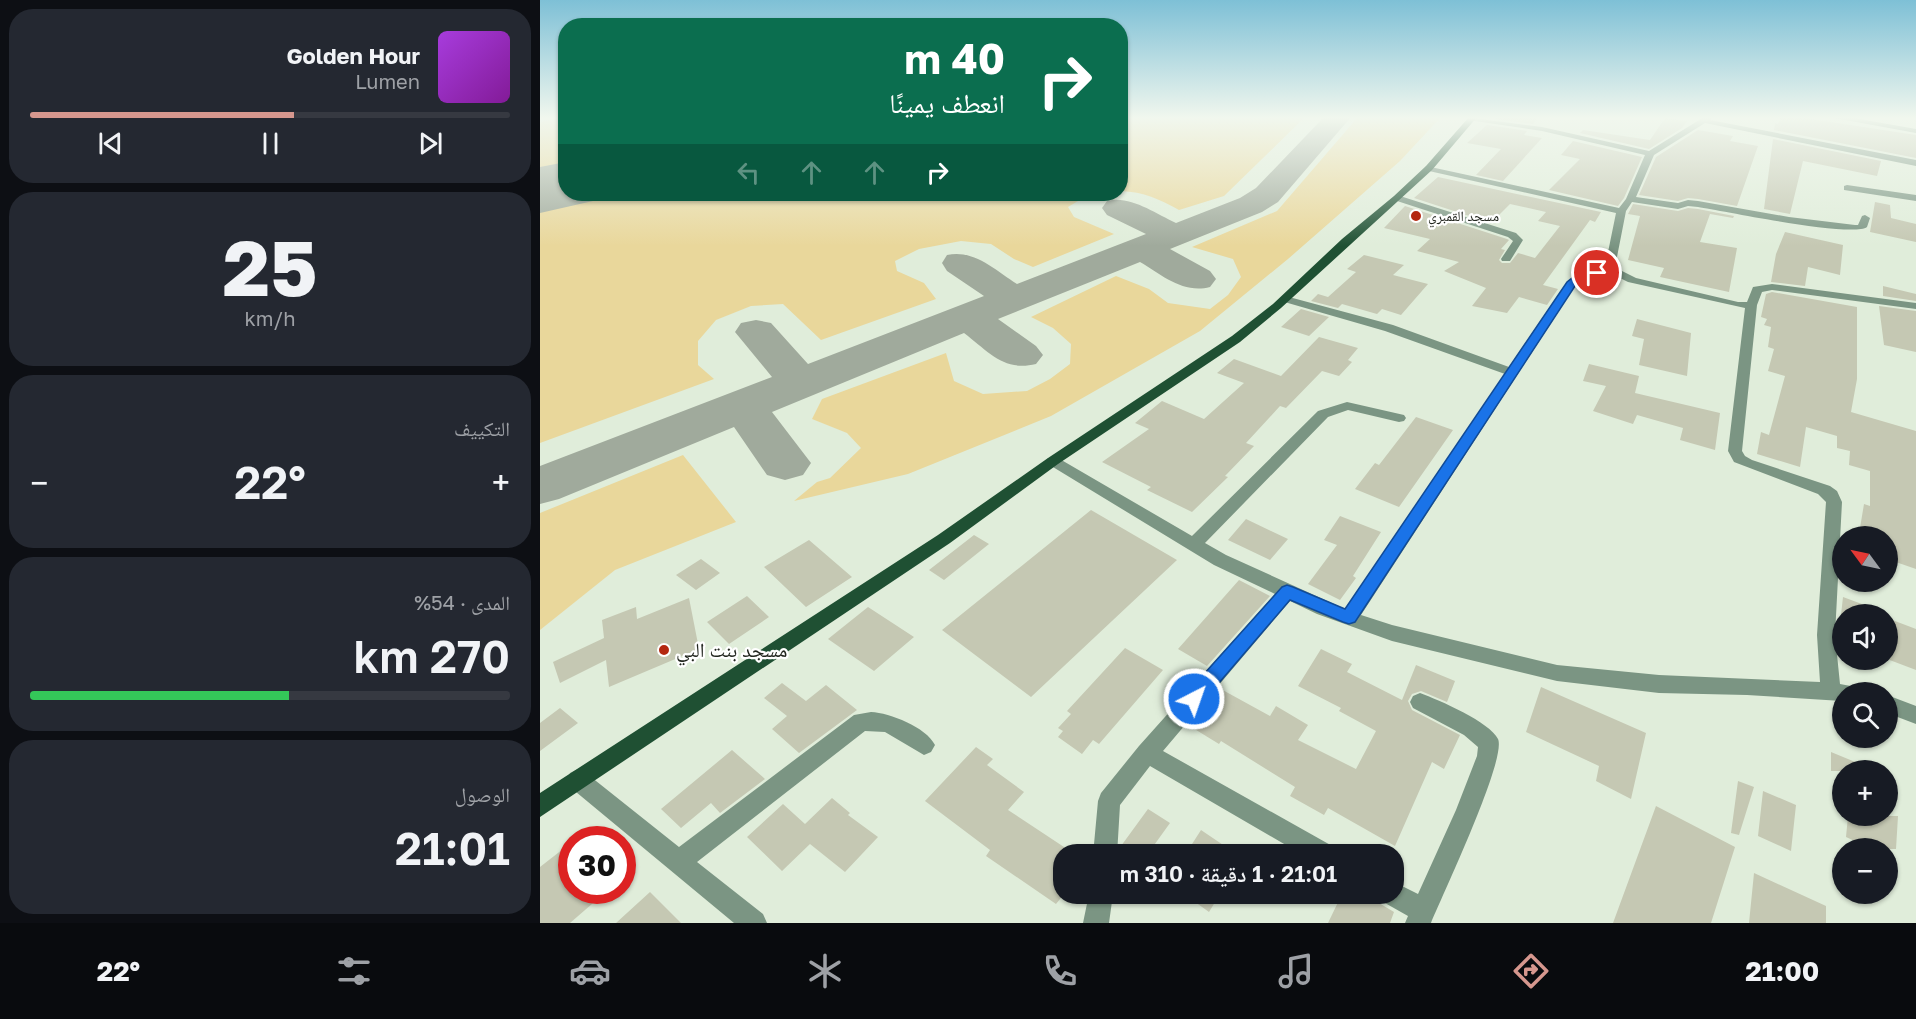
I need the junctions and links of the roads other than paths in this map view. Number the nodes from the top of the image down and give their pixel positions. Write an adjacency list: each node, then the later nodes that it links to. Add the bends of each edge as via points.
1 (1436, 160): 3 (main road)
2 (1647, 160): 7 (street)
3 (1429, 168): 5 (main road); 8 (street)
4 (1847, 188): 6 (street)
5 (1397, 198): 10 (street, via 1512,235 1518,240); 12 (main road)
6 (1916, 198)
7 (1630, 199): 8 (street); 9 (street, via 1678,206 1698,204 1856,228 1862,227)
8 (1621, 211): 11 (street, via 1611,262)
9 (1865, 218)
10 (1506, 258)
11 (1613, 271): 13 (street, via 1632,280 1711,300); 15 (street, via 1581,276 1571,284)
12 (1285, 299): 15 (street, via 1389,328); 17 (main road, via 1236,339)
13 (1751, 305): 14 (street, via 1757,289 1772,286); 21 (street, via 1735,451 1747,463 1831,495 1834,502 1826,635)
14 (1916, 306)
15 (1512, 372): 20 (street)
16 (1399, 418): 18 (street, via 1347,406 1323,414)
17 (1053, 461): 18 (street); 28 (main road, via 944,539)
18 (1194, 544): 19 (street)
19 (1287, 592): 20 (street); 27 (street)
20 (1349, 618): 22 (street, via 1392,633 1557,673 1659,684)
21 (1838, 682)
22 (1832, 692)
23 (1420, 702): 35 (street, via 1471,728 1489,743 1488,756 1466,814)
24 (1898, 708): 25 (street)
25 (1916, 715)
26 (924, 745): 32 (street, via 887,722 861,722)
27 (1147, 753): 30 (street, via 1109,801); 31 (street)
28 (578, 780): 29 (main road); 32 (street)
29 (540, 806)
30 (1105, 844)
31 (1307, 844)
32 (679, 861): 36 (street)
33 (1404, 903): 35 (street)
34 (1099, 904): 37 (street)
35 (1420, 917)
36 (749, 922)
37 (1096, 923)

